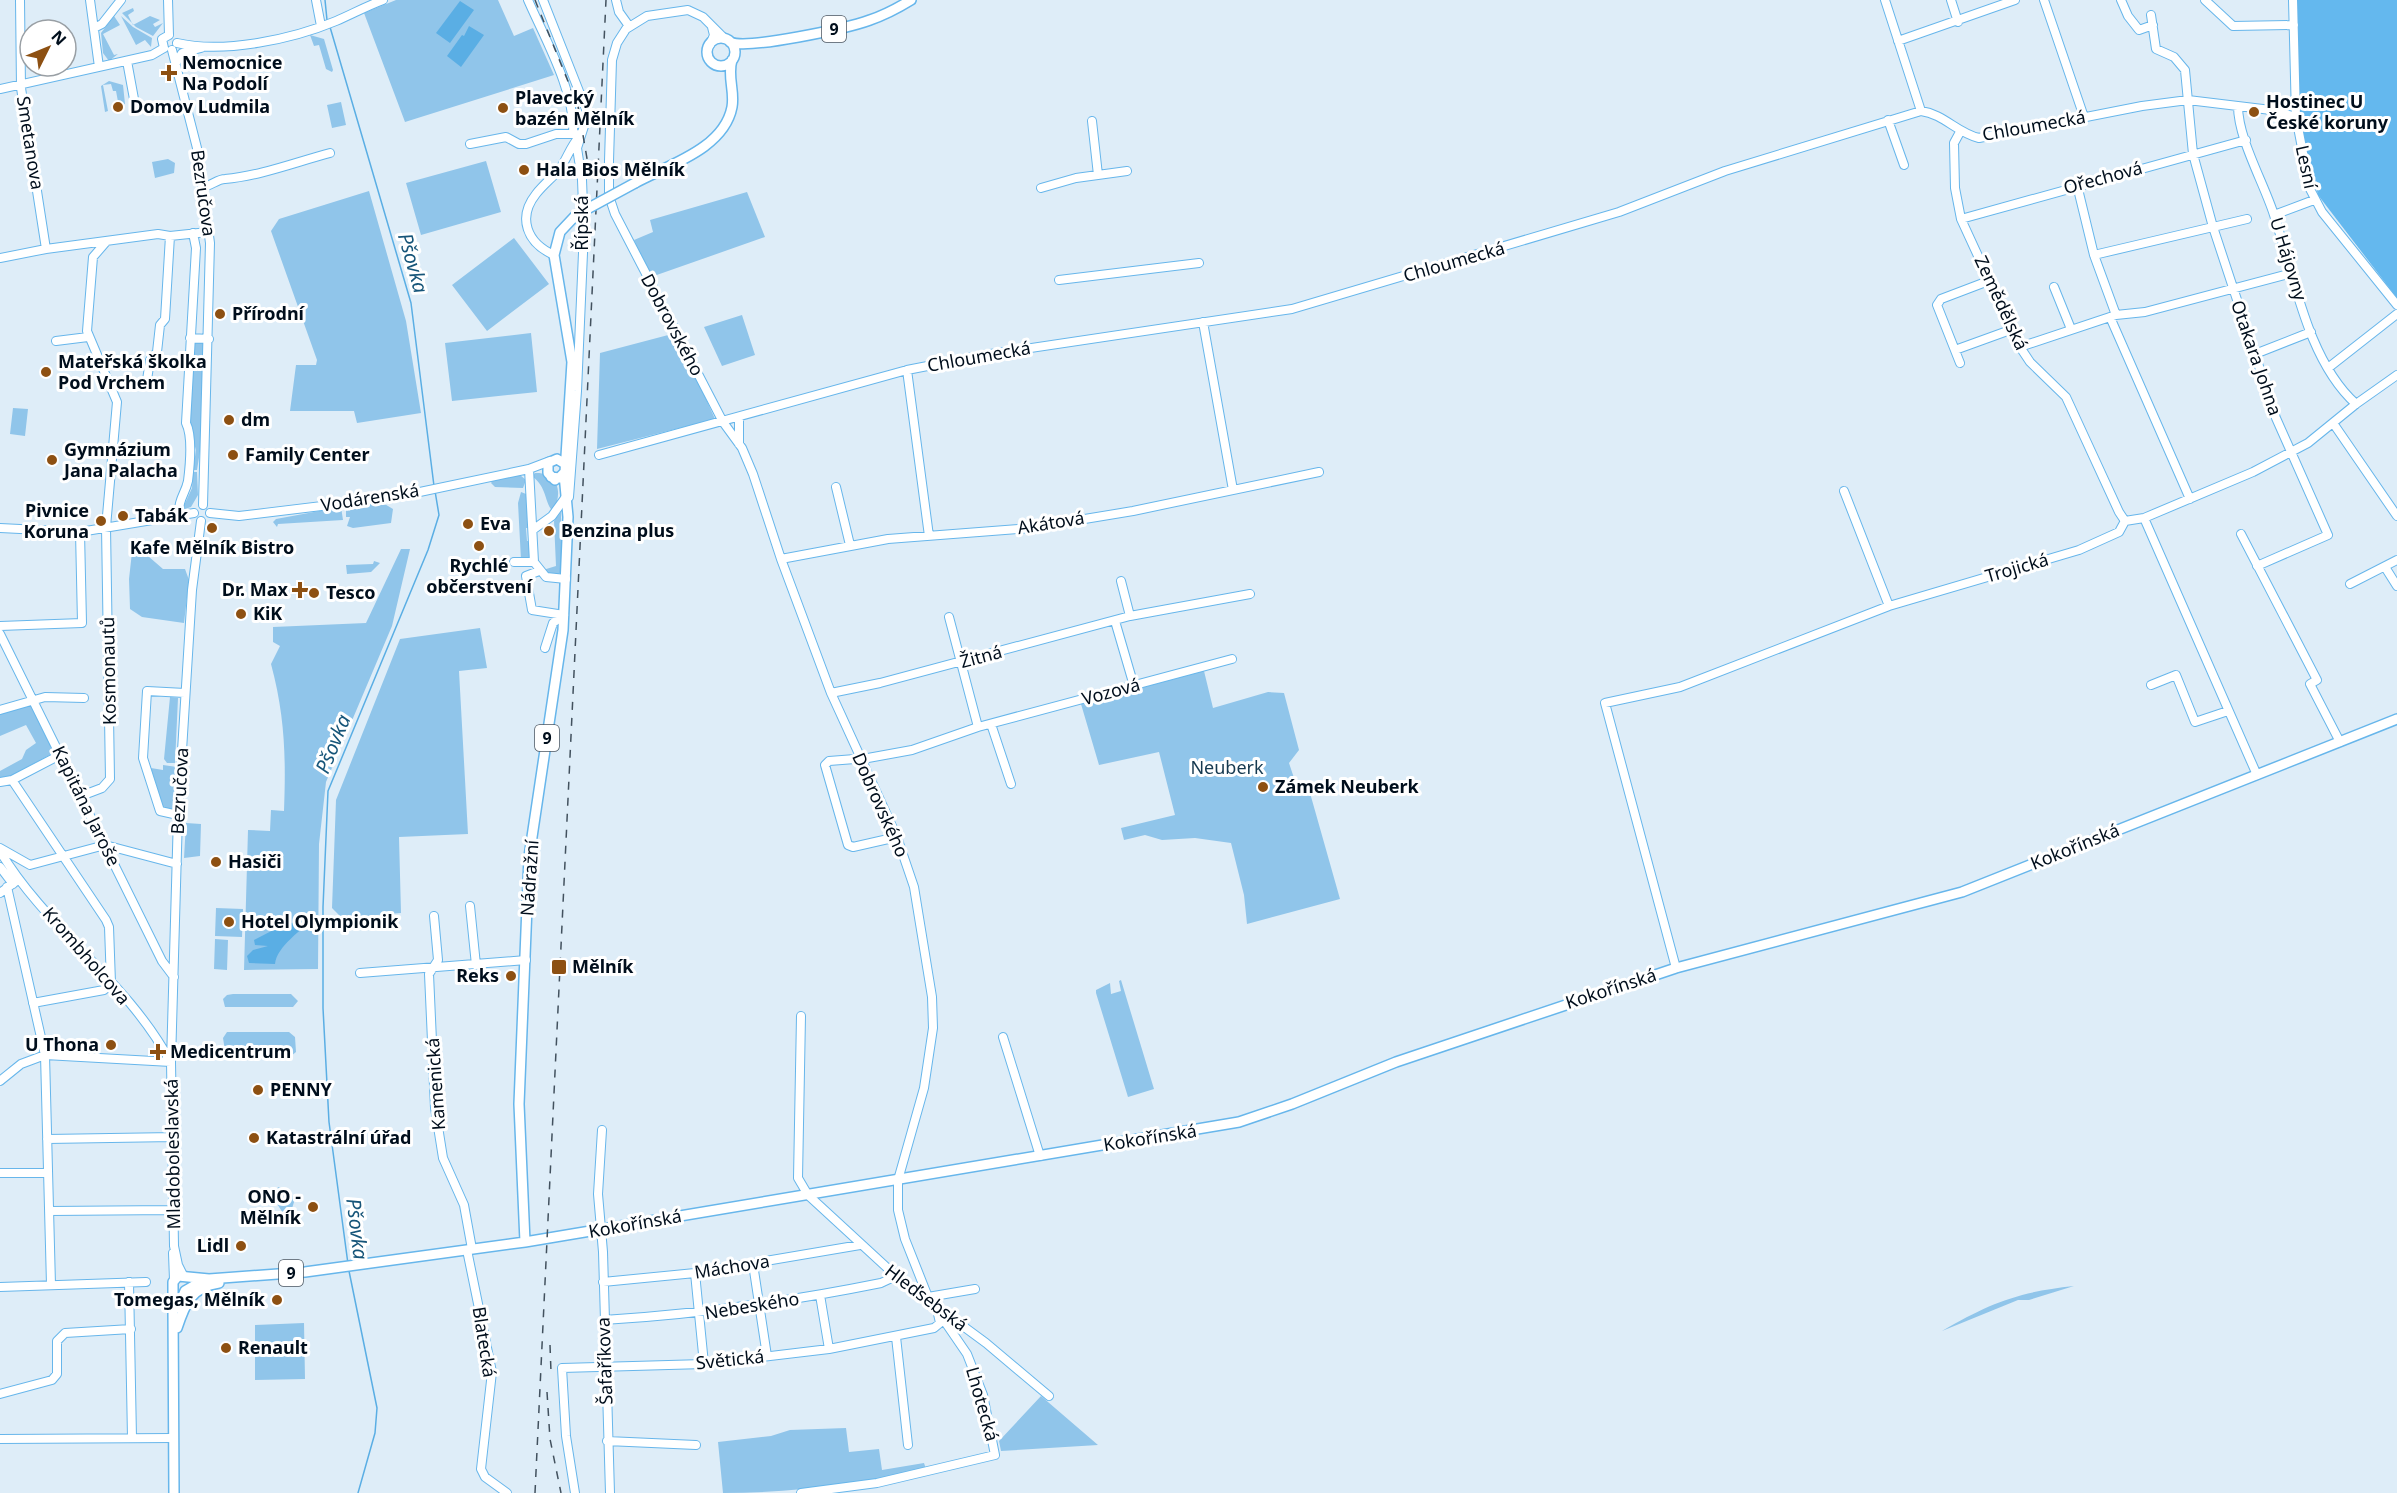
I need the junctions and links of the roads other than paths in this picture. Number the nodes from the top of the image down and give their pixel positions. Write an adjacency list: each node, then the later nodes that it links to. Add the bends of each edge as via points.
1 (20, 0): 39 (street, Smetanova)
2 (90, 0): 25 (street)
3 (122, 0): 25 (street)
4 (168, 0): 26 (street)
5 (316, 0): 22 (street)
6 (383, 0): 22 (street)
7 (528, 0): 50 (street, via 564,87)
8 (543, 0): 50 (street, Řípská, via 584,98 586,120)
9 (616, 0): 23 (street)
10 (911, 0): 29 (main road, 9, via 859,24)
11 (1885, 0): 28 (street)
12 (1951, 0): 19 (street)
13 (2044, 0): 45 (street)
14 (2121, 0): 21 (street, via 2139,30)
15 (2205, 0): 20 (street, via 2233,26)
16 (2293, 0): 20 (street, Lesní)
17 (2012, 1): 19 (street)
18 (2151, 15): 21 (street, Otakara Johna)
19 (1958, 22): 28 (street)
20 (2294, 24): 46 (street, Lesní)
21 (2153, 25): 42 (street, Otakara Johna, via 2158,51 2174,57 2185,70)
22 (323, 26): 31 (street, via 247,44)
23 (629, 26): 24 (street, via 647,16 683,10 700,15); 103 (street, Dobrovského, via 617,43 612,60 611,203)
24 (712, 26): 27 (street); 30 (street)
25 (94, 28): 37 (street)
26 (169, 34): 32 (street, Bezručova, via 175,38); 32 (street, via 162,39)
27 (728, 40): 29 (main road, 9); 30 (main road, 9, via 718,39); 33 (main road, via 734,48)
28 (1898, 41): 44 (street)
29 (752, 44): 33 (main road, 9)
30 (710, 45): 36 (main road, via 709,57)
31 (212, 46): 32 (street); 35 (street, via 182,53)
32 (171, 47): 34 (street); 35 (street, Bezručova)
33 (734, 58): 36 (main road, 9, via 724,66); 38 (main road)
34 (128, 61): 37 (street); 41 (street)
35 (176, 63): 59 (street, Bezručova)
36 (718, 65): 38 (main road)
37 (99, 67): 39 (street)
38 (731, 81): 71 (main road, bridge, via 732,108 719,133 700,148 576,215 560,232)
39 (21, 84): 40 (street); 70 (street, Smetanova)
40 (0, 89)
41 (134, 99)
42 (2188, 100): 43 (street, Chloumecká); 45 (street, Chloumecká); 54 (street, Otakara Johna)
43 (2238, 106): 46 (street, Chloumecká); 51 (street, U Hájovny)
44 (1921, 111): 47 (street, Chloumecká); 49 (street, Chloumecká, via 1940,117)
45 (2084, 117): 49 (street, Chloumecká, via 1979,138)
46 (2296, 117): 61 (street, Lesní)
47 (1888, 120): 55 (street); 83 (street, Chloumecká, via 1511,245 1292,309)
48 (1092, 121): 57 (street)
49 (1960, 132): 63 (street, Zemědělská, via 1954,143 1954,188)
50 (577, 135): 52 (street, via 556,134 526,144 506,137); 71 (street, via 559,169 534,196 526,212 531,239); 90 (street, Řípská, via 584,230)
51 (2246, 140): 54 (street, Ořechová); 62 (street, U Hájovny)
52 (470, 144)
53 (330, 153): 59 (street)
54 (2193, 154): 58 (street, Ořechová); 65 (street, Otakara Johna)
55 (1904, 165)
56 (1127, 171): 57 (street)
57 (1098, 175): 60 (street)
58 (2077, 185): 63 (street, Ořechová); 72 (street)
59 (204, 187): 66 (street, Bezručova)
60 (1041, 188)
61 (2314, 200): 62 (street); 80 (street, Lesní)
62 (2274, 215): 75 (street, U Hájovny)
63 (1961, 219): 77 (street, Zemědělská)
64 (2247, 219): 65 (street)
65 (2213, 227): 72 (street); 79 (street, Otakara Johna)
66 (208, 232): 67 (street); 89 (street, Bezručova)
67 (193, 233): 68 (street); 88 (street, Bezručova, via 196,248)
68 (170, 236): 69 (street, via 158,234); 100 (street, via 165,319 160,325 157,352 150,360)
69 (106, 242): 70 (street); 87 (street, via 91,265)
70 (46, 249): 73 (street)
71 (554, 255): 98 (main road, Řípská / 9)
72 (2094, 255): 82 (street)
73 (0, 258)
74 (1199, 263): 76 (street)
75 (2292, 273): 79 (street); 86 (street, U Hájovny)
76 (1059, 280)
77 (1991, 280): 84 (street, Zemědělská); 93 (street, via 1941,299 1937,305)
78 (2054, 287): 85 (street)
79 (2233, 289): 82 (street, via 2145,312); 94 (street, Otakara Johna)
80 (2397, 305)
81 (2397, 314): 96 (street)
82 (2113, 316): 85 (street); 119 (street)
83 (1203, 322): 97 (street, Chloumecká); 116 (street)
84 (2013, 329): 92 (street, Zemědělská); 93 (street)
85 (2071, 329): 92 (street)
86 (2311, 332): 94 (street); 96 (street, U Hájovny)
87 (88, 337): 91 (street); 129 (street, via 117,402)
88 (190, 338): 89 (street); 124 (street, Bezručova, via 188,483 180,497)
89 (208, 339): 120 (street, Bezručova)
90 (578, 341): 98 (street); 109 (street, Řípská)
91 (56, 342)
92 (2020, 347): 128 (street, Zemědělská, via 2066,397)
93 (1955, 350): 95 (street)
94 (2255, 354): 107 (street, Otakara Johna)
95 (1960, 363)
96 (2328, 368): 101 (street, U Hájovny)
97 (907, 370): 102 (street, Chloumecká); 134 (street)
98 (572, 373): 105 (main road, Řípská / 9)
99 (2397, 375): 101 (street)
100 (147, 380)
101 (2356, 404): 104 (street)
102 (739, 417): 103 (street, Chloumecká); 106 (street, Dobrovského)
103 (723, 422): 106 (street, Dobrovského); 108 (street, Chloumecká)
104 (2333, 423): 107 (street); 123 (street)
105 (568, 430): 110 (main road, Řípská / 9); 112 (main road, Řípská / 9)
106 (739, 444): 136 (street, Dobrovského)
107 (2291, 452): 119 (street); 140 (street, Otakara Johna, via 2328,535)
108 (599, 455)
109 (572, 456): 125 (street, Nádražní)
110 (552, 460): 111 (street, Vodárenská); 112 (main road); 114 (main road, 9, via 547,468)
111 (528, 469): 114 (street, Vodárenská); 122 (street, Vodárenská, via 396,497 239,516); 131 (street)
112 (564, 469): 114 (main road, via 557,478); 118 (main road, Nádražní / 9)
113 (1319, 472): 116 (street, Akátová)
114 (550, 476): 118 (main road, Nádražní / 9)
115 (836, 487): 135 (street)
116 (1233, 490): 134 (street, Akátová, via 1030,528)
117 (1844, 491): 148 (street)
118 (565, 498): 125 (main road, Nádražní / 9); 131 (street, via 552,516)
119 (2190, 499): 126 (street)
120 (202, 505): 121 (street); 122 (street)
121 (194, 513): 124 (street); 127 (street)
122 (210, 513): 127 (street)
123 (2397, 516)
124 (179, 517): 129 (street)
125 (568, 517): 143 (main road, Nádražní / 9)
126 (2144, 518): 128 (street); 165 (street)
127 (201, 521): 160 (street, Bezručova)
128 (2125, 521): 148 (street, Trojická, via 2119,532 2088,547)
129 (106, 527): 132 (street); 176 (street, Kosmonautů, via 110,779 102,788)
130 (0, 528): 132 (street)
131 (534, 529): 139 (street)
132 (80, 532): 153 (street, via 82,623)
133 (2241, 534): 140 (street)
134 (929, 536): 135 (street, Akátová)
135 (850, 545): 136 (street, Akátová)
136 (781, 559): 161 (street, Dobrovského)
137 (2397, 560): 141 (street)
138 (514, 562): 139 (street)
139 (534, 562): 142 (street)
140 (2257, 566): 169 (street, via 2318,680 2310,684)
141 (2385, 567): 145 (street); 146 (street)
142 (539, 571): 143 (street, via 546,577); 149 (street, via 526,576 532,610)
143 (566, 579): 149 (main road, Nádražní / 9)
144 (1121, 581): 150 (street)
145 (2350, 584)
146 (2397, 586)
147 (1250, 594): 150 (street, Žitná)
148 (1889, 606): 191 (street, Trojická, via 1680,687 1605,703)
149 (564, 615): 155 (street, via 553,623); 188 (main road, Nádražní / 9, via 529,857)
150 (1130, 616): 152 (street, Žitná)
151 (949, 617): 157 (street)
152 (1115, 621): 157 (street, Žitná); 159 (street)
153 (0, 626)
154 (0, 634): 163 (street, Kapitána Jaroše)
155 (545, 648)
156 (1232, 659): 159 (street, Vozová)
157 (961, 662): 161 (street, Žitná); 168 (street)
158 (2151, 685): 165 (street, via 2176,675 2195,722)
159 (1134, 686): 167 (street, Vozová)
160 (184, 693): 177 (street, Bezručova); 177 (street, via 147,691 143,758 160,811)
161 (831, 693): 171 (street, Dobrovského)
162 (84, 698): 163 (street)
163 (33, 700): 164 (street); 170 (street, Kapitána Jaroše)
164 (0, 710)
165 (2228, 711): 172 (street)
166 (2397, 719): 169 (main road, Kokořínská)
167 (991, 724): 168 (street, Vozová); 175 (street)
168 (978, 727): 171 (street, Vozová, via 912,750)
169 (2340, 742): 172 (main road, Kokořínská)
170 (60, 755): 173 (street); 176 (street, Kapitána Jaroše)
171 (860, 758): 178 (street, Dobrovského); 178 (street, Vozová, via 829,761 825,765 846,842 852,847)
172 (2257, 775): 191 (main road, Kokořínská, via 1962,892)
173 (12, 780): 174 (street); 181 (street)
174 (0, 782)
175 (1011, 784)
176 (81, 796): 179 (street, Kapitána Jaroše)
177 (178, 815): 182 (street, Bezručova)
178 (897, 837): 207 (street, Dobrovského, via 914,887 932,997 933,1028 924,1088)
179 (105, 845): 181 (street); 182 (street); 193 (street, Kapitána Jaroše, via 162,961)
180 (0, 850): 181 (street, via 30,865); 184 (street, Krombholcova)
181 (62, 857): 194 (street, via 109,927)
182 (177, 864): 193 (street, Bezručova)
183 (0, 867): 184 (street)
184 (13, 884): 185 (street); 194 (street, Krombholcova); 195 (street)
185 (0, 893)
186 (470, 906): 189 (street)
187 (434, 916): 190 (street, Kamenická, via 438,960)
188 (526, 960): 189 (street); 212 (main road, Nádražní / 9, via 519,1104)
189 (476, 965): 190 (street)
190 (434, 967): 192 (street); 214 (street, Kamenická, via 429,974 435,1108 443,1158 464,1204)
191 (1676, 968): 204 (main road, Kokořínská, via 1396,1062 1239,1122)
192 (360, 973)
193 (174, 977): 199 (street, Bezručova)
194 (111, 983): 195 (street, via 104,990); 199 (street, Krombholcova)
195 (33, 1003): 198 (street)
196 (801, 1016): 208 (street, via 798,1178)
197 (1004, 1037): 204 (street)
198 (45, 1055): 199 (street); 200 (street, via 21,1064); 203 (street)
199 (171, 1062): 202 (street, Mladoboleslavská)
200 (0, 1081)
201 (602, 1131): 211 (street, Šafaříkova)
202 (174, 1137): 203 (street); 209 (street, Mladoboleslavská)
203 (47, 1139): 206 (street)
204 (1040, 1156): 207 (main road, Kokořínská)
205 (0, 1173): 206 (street)
206 (48, 1173): 210 (street)
207 (898, 1180): 208 (main road, Kokořínská); 229 (street, Dobrovského, via 898,1209 905,1239)
208 (808, 1195): 211 (main road, Kokořínská); 213 (street, Hleďsebská)
209 (174, 1210): 210 (street); 220 (street, Mladoboleslavská)
210 (49, 1211): 224 (street)
211 (599, 1230): 212 (main road, Kokořínská); 223 (street, Šafaříkova)
212 (525, 1242): 214 (main road, Kokořínská / 9)
213 (860, 1245): 215 (street, Máchova); 217 (street, Hleďsebská)
214 (467, 1250): 218 (main road, Kokořínská / 9, via 345,1268); 251 (street, Blatecká, via 492,1372 482,1469 485,1477)
215 (753, 1264): 216 (street, Máchova); 230 (street)
216 (695, 1273): 223 (street, Máchova); 232 (street)
217 (896, 1276): 228 (street, Nebeského, via 881,1283); 231 (street, Hleďsebská)
218 (236, 1278): 219 (main road, Kokořínská / 9); 236 (main road, 9, via 194,1292 184,1305)
219 (209, 1279): 220 (main road, Kokořínská / 9); 227 (main road, Kokořínská / 9)
220 (179, 1280): 227 (main road, Mladoboleslavská, via 190,1282); 227 (main road, via 178,1291); 233 (main road, Mladoboleslavská)
221 (129, 1282): 222 (street); 224 (street); 235 (street)
222 (146, 1282)
223 (603, 1282): 234 (street, Šafaříkova)
224 (51, 1285): 225 (street)
225 (0, 1287)
226 (975, 1288): 229 (street)
227 (187, 1289): 233 (main road, Mladoboleslavská)
228 (820, 1295): 230 (street, Nebeského); 238 (street)
229 (928, 1296): 231 (street, Dobrovského)
230 (760, 1305): 232 (street, Nebeského); 239 (street)
231 (937, 1310): 237 (street, Světická, via 940,1320 936,1327); 243 (street, Hleďsebská); 254 (street, Lhotecká, via 967,1354 983,1395 995,1455 877,1483)
232 (699, 1314): 234 (street, Nebeského); 240 (street)
233 (175, 1318): 236 (main road, Mladoboleslavská / 9)
234 (604, 1320): 241 (street, Šafaříkova)
235 (131, 1329): 242 (street, via 65,1333 57,1341 57,1374 52,1380); 244 (street)
236 (174, 1336): 245 (main road, Mladoboleslavská / 9)
237 (896, 1337): 238 (street, Světická); 249 (street)
238 (829, 1349): 239 (street, Světická)
239 (767, 1356): 240 (street, Světická)
240 (704, 1364): 241 (street, Světická)
241 (606, 1366): 247 (street, Šafaříkova); 252 (street, Světická, via 562,1368)
242 (0, 1394)
243 (1049, 1396)
244 (132, 1438): 245 (street); 246 (street)
245 (174, 1438): 250 (main road, Mladoboleslavská / 9)
246 (0, 1439)
247 (607, 1441): 248 (street); 253 (street, Šafaříkova)
248 (696, 1445)
249 (908, 1445)
250 (174, 1493)
251 (507, 1493)
252 (574, 1493)
253 (610, 1493)
254 (801, 1493)

